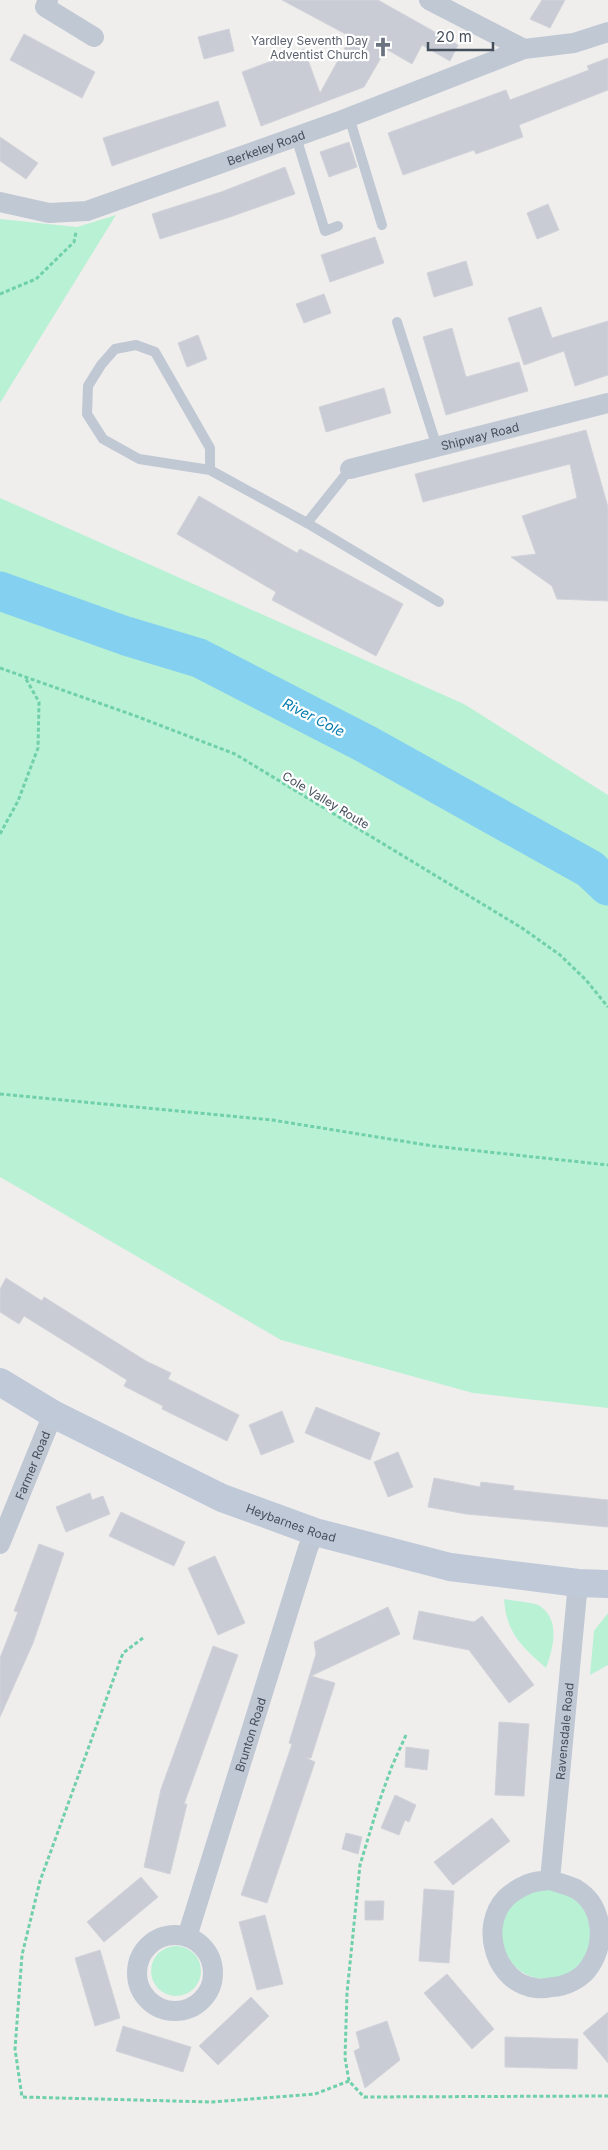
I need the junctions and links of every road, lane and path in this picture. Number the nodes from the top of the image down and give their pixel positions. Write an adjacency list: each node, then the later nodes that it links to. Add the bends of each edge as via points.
1 (48, 0): 4 (street, via 45,8)
2 (429, 0): 5 (street)
3 (608, 32): 5 (street, Berkeley Road, via 574,43)
4 (94, 37)
5 (524, 49): 6 (street, Berkeley Road)
6 (349, 118): 7 (street, Berkeley Road); 10 (lane)
7 (296, 137): 9 (street, Berkeley Road); 11 (lane, via 325,231)
8 (0, 202): 9 (street, Berkeley Road, via 50,213)
9 (87, 211): 12 (path, via 74,242 36,279)
10 (382, 225)
11 (338, 226)
12 (0, 294)
13 (397, 322): 15 (lane)
14 (608, 403): 15 (street, Shipway Road)
15 (436, 447): 16 (street, Shipway Road)
16 (350, 469): 18 (lane)
17 (210, 470): 17 (lane, via 139,459 103,438 88,414 88,386 115,349 136,345 155,352 210,448); 18 (lane)
18 (307, 522): 19 (lane)
19 (440, 602)
20 (0, 668): 21 (path, Cole Valley Route)
21 (26, 678): 22 (path, via 40,702 38,748 18,801); 23 (path, Cole Valley Route, via 235,754 522,928 560,955)
22 (0, 834)
23 (608, 1007)
24 (0, 1094): 25 (path, via 272,1120 433,1146)
25 (608, 1165)
26 (0, 1382): 27 (street, Heybarnes Road)
27 (53, 1414): 28 (street, Heybarnes Road, via 222,1498); 29 (street, Farmer Road)
28 (315, 1532): 30 (street, Heybarnes Road, via 450,1567); 35 (street, Brunton Road)
29 (0, 1544)
30 (578, 1583): 31 (street, Heybarnes Road); 34 (street, Ravensdale Road)
31 (608, 1584)
32 (143, 1638): 36 (path, via 123,1653 40,1881 22,1955 15,2049 22,2097 212,2102 315,2094)
33 (406, 1735): 36 (path, via 385,1784 360,1865 347,1993 345,2058)
34 (550, 1880): 34 (street, via 576,1889 593,1906 601,1934 596,1958 587,1972 562,1987 536,1988 520,1983 500,1964 493,1947 492,1928 506,1898 529,1883)
35 (187, 1937)
36 (349, 2082): 37 (path, via 364,2097)
37 (608, 2096)

